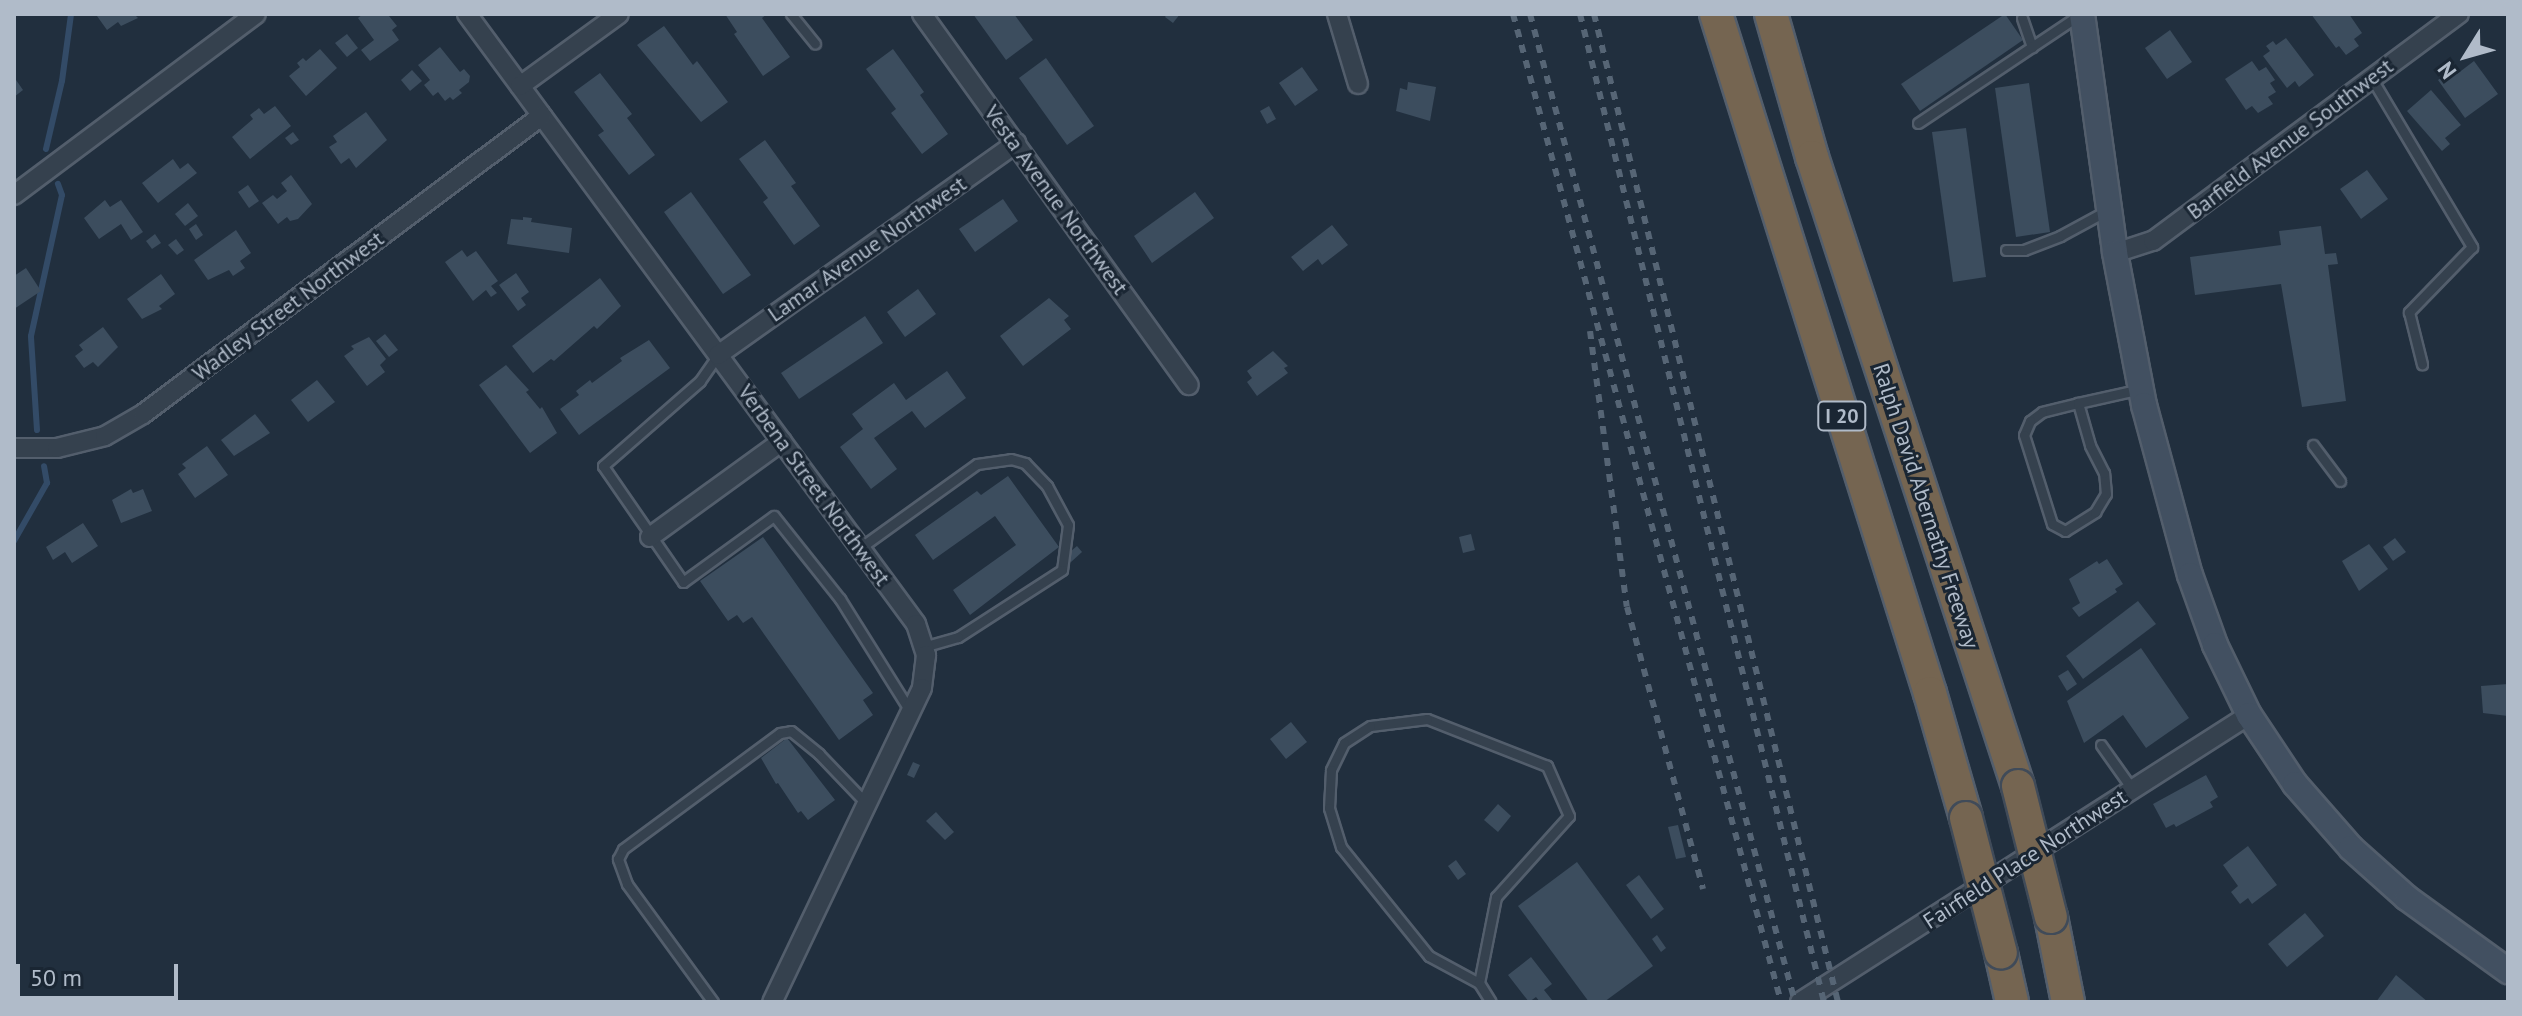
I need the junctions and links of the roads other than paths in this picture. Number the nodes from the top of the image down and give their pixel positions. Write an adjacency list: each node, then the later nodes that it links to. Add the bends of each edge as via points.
1 (256, 14): 20 (street)
2 (467, 14): 16 (street, Verbena Street Northwest)
3 (619, 14): 16 (street)
4 (791, 14): 12 (lane)
5 (922, 14): 19 (street, Vesta Avenue Northwest)
6 (1337, 14): 15 (street)
7 (1716, 14): 47 (highway, I 20, bridge, via 1926,678)
8 (1771, 14): 48 (highway, Ralph David Abernathy Freeway / I 20, bridge, via 1812,157 2018,786)
9 (2081, 14): 13 (lane); 21 (main road)
10 (2459, 14): 14 (street, Barfield Avenue Southwest)
11 (2022, 18): 13 (lane)
12 (815, 44)
13 (2032, 47): 18 (lane)
14 (2372, 78): 23 (street, Barfield Avenue Southwest, via 2153,241); 25 (lane, via 2472,247 2409,312)
15 (1358, 84)
16 (520, 86): 17 (street, Verbena Street Northwest)
17 (542, 116): 24 (street, Verbena Street Northwest); 31 (street, Wadley Street Northwest, via 143,414 105,436 57,448)
18 (1918, 123)
19 (1016, 143): 24 (street, Lamar Avenue Northwest); 26 (street, Vesta Avenue Northwest)
20 (14, 195)
21 (2108, 209): 22 (lane, via 2060,236 2024,250); 23 (main road)
22 (2006, 250)
23 (2115, 253): 27 (main road)
24 (718, 355): 29 (street, Verbena Street Northwest); 33 (lane, via 700,381 603,466)
25 (2422, 364)
26 (1189, 385)
27 (2141, 389): 28 (lane); 37 (main road, via 2190,575 2215,645)
28 (2078, 403): 28 (lane, via 2104,473 2106,494 2095,512 2065,531 2052,524 2024,435 2042,412)
29 (782, 441): 33 (street); 34 (street, Verbena Street Northwest)
30 (2313, 445): 32 (lane)
31 (14, 448)
32 (2340, 481)
33 (650, 537): 36 (lane, via 683,582 774,516 840,599)
34 (860, 548): 35 (street, Verbena Street Northwest, via 916,624); 35 (lane, via 977,464 1011,459 1025,463 1047,486 1068,525 1062,570 958,637)
35 (923, 647): 36 (street, Verbena Street Northwest, via 922,688)
36 (911, 712): 40 (street, Verbena Street Northwest)
37 (2249, 715): 39 (street, Fairfield Place Northwest); 41 (main road, via 2295,784 2351,848 2407,898)
38 (2101, 745): 39 (lane)
39 (2133, 790): 46 (street, Fairfield Place Northwest)
40 (867, 804): 43 (lane, via 791,731 780,733 623,849 618,859 627,884); 44 (street, Verbena Street Northwest)
41 (2508, 971)
42 (1479, 983): 42 (lane, via 1496,897 1569,816 1547,766 1427,719 1370,726 1344,743 1331,770 1329,808 1341,847 1429,956); 45 (lane)
43 (713, 1002)
44 (772, 1002)
45 (1491, 1002)
46 (1800, 1002)
47 (2012, 1002)
48 (2068, 1002)

